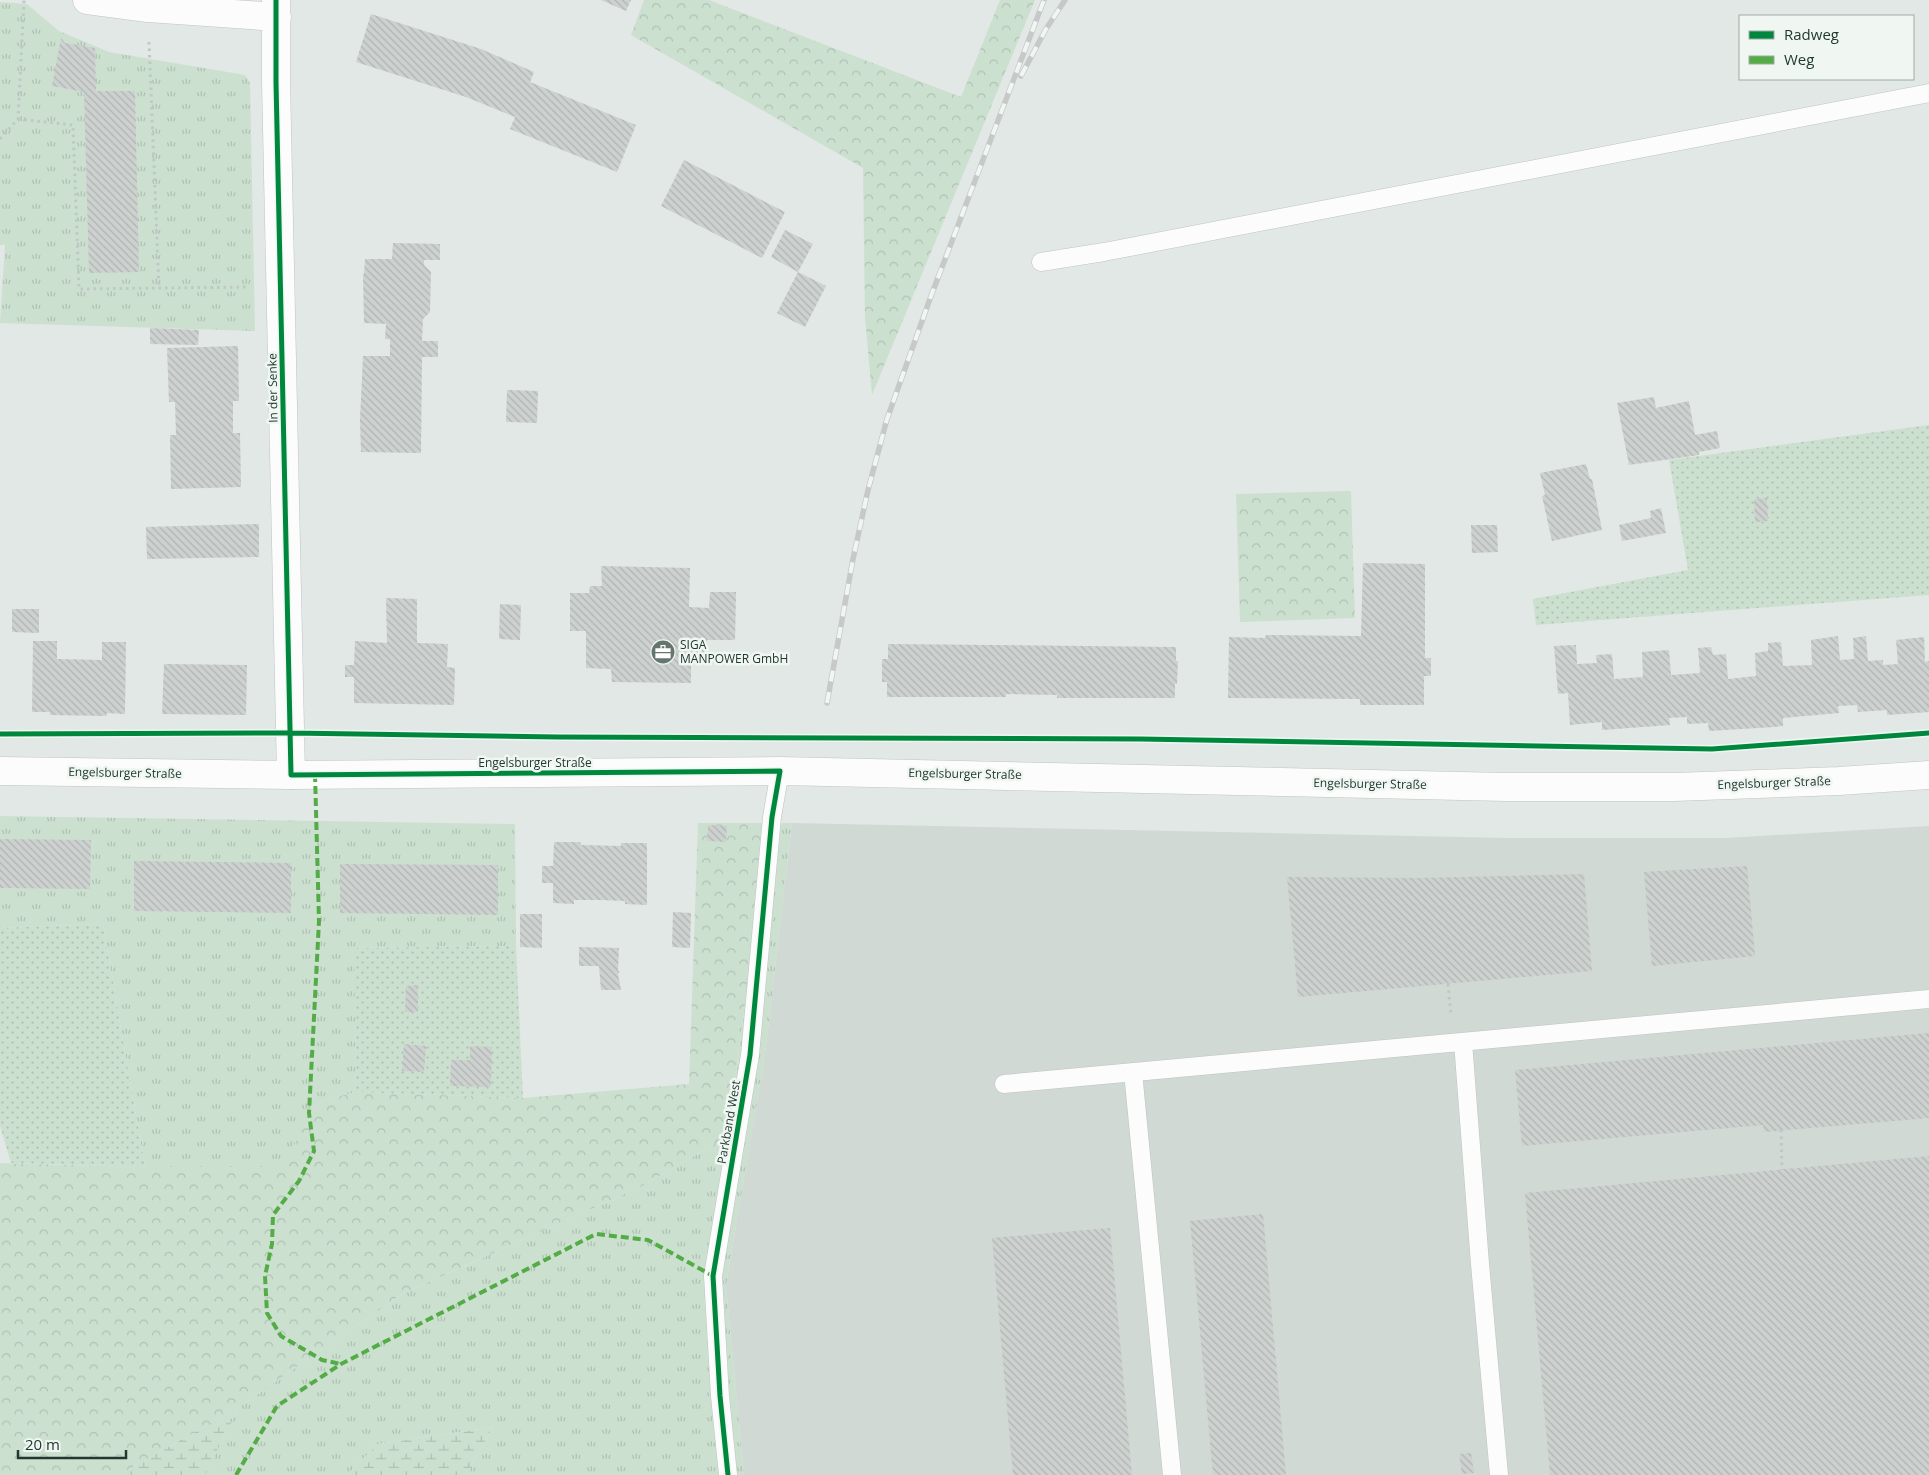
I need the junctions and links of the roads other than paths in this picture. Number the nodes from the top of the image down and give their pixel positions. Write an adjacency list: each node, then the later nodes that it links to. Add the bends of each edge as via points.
1 (87, 0): 2 (street)
2 (148, 4): 3 (street)
3 (276, 8): 8 (street, In der Senke)
4 (1929, 93): 5 (lane)
5 (1041, 262)
6 (0, 771): 8 (street, Engelsburger Straße)
7 (780, 771): 8 (street, Engelsburger Straße); 9 (street, Engelsburger Straße, via 1506,788 1674,787); 14 (lane, Parkband West, via 772,817 750,1056 713,1276)
8 (291, 775)
9 (1929, 775)
10 (1929, 999): 11 (lane)
11 (1463, 1042): 12 (lane); 16 (lane)
12 (1133, 1072): 13 (lane); 15 (lane)
13 (1004, 1084)
14 (728, 1475)
15 (1172, 1475)
16 (1499, 1475)

